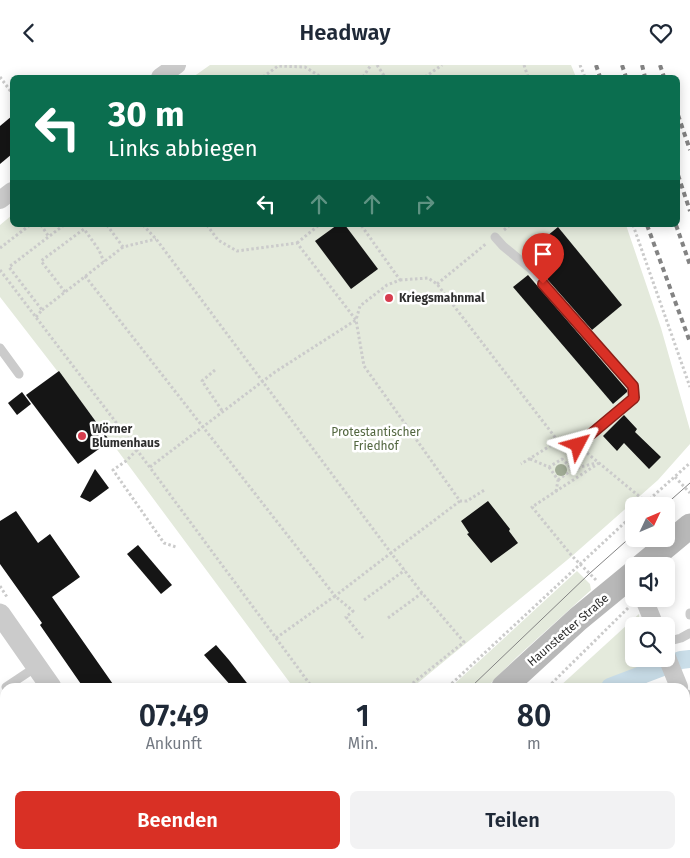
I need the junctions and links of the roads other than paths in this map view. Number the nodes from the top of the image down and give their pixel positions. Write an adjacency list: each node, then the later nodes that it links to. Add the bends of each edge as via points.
1 (177, 65): 2 (street)
2 (163, 75)
3 (495, 237): 6 (lane, via 530,269 633,386 634,398)
4 (0, 348): 5 (lane)
5 (19, 374)
6 (578, 445)
7 (690, 526): 8 (main road, Haunstetter Straße)
8 (654, 557)
9 (625, 582): 18 (main road, Haunstetter Straße, via 578,619)
10 (0, 614): 13 (street)
11 (690, 633): 12 (lane)
12 (675, 640)
13 (37, 667): 16 (lane); 17 (street)
14 (671, 667): 15 (street)
15 (676, 680)
16 (13, 683)
17 (48, 683)
18 (508, 683)

